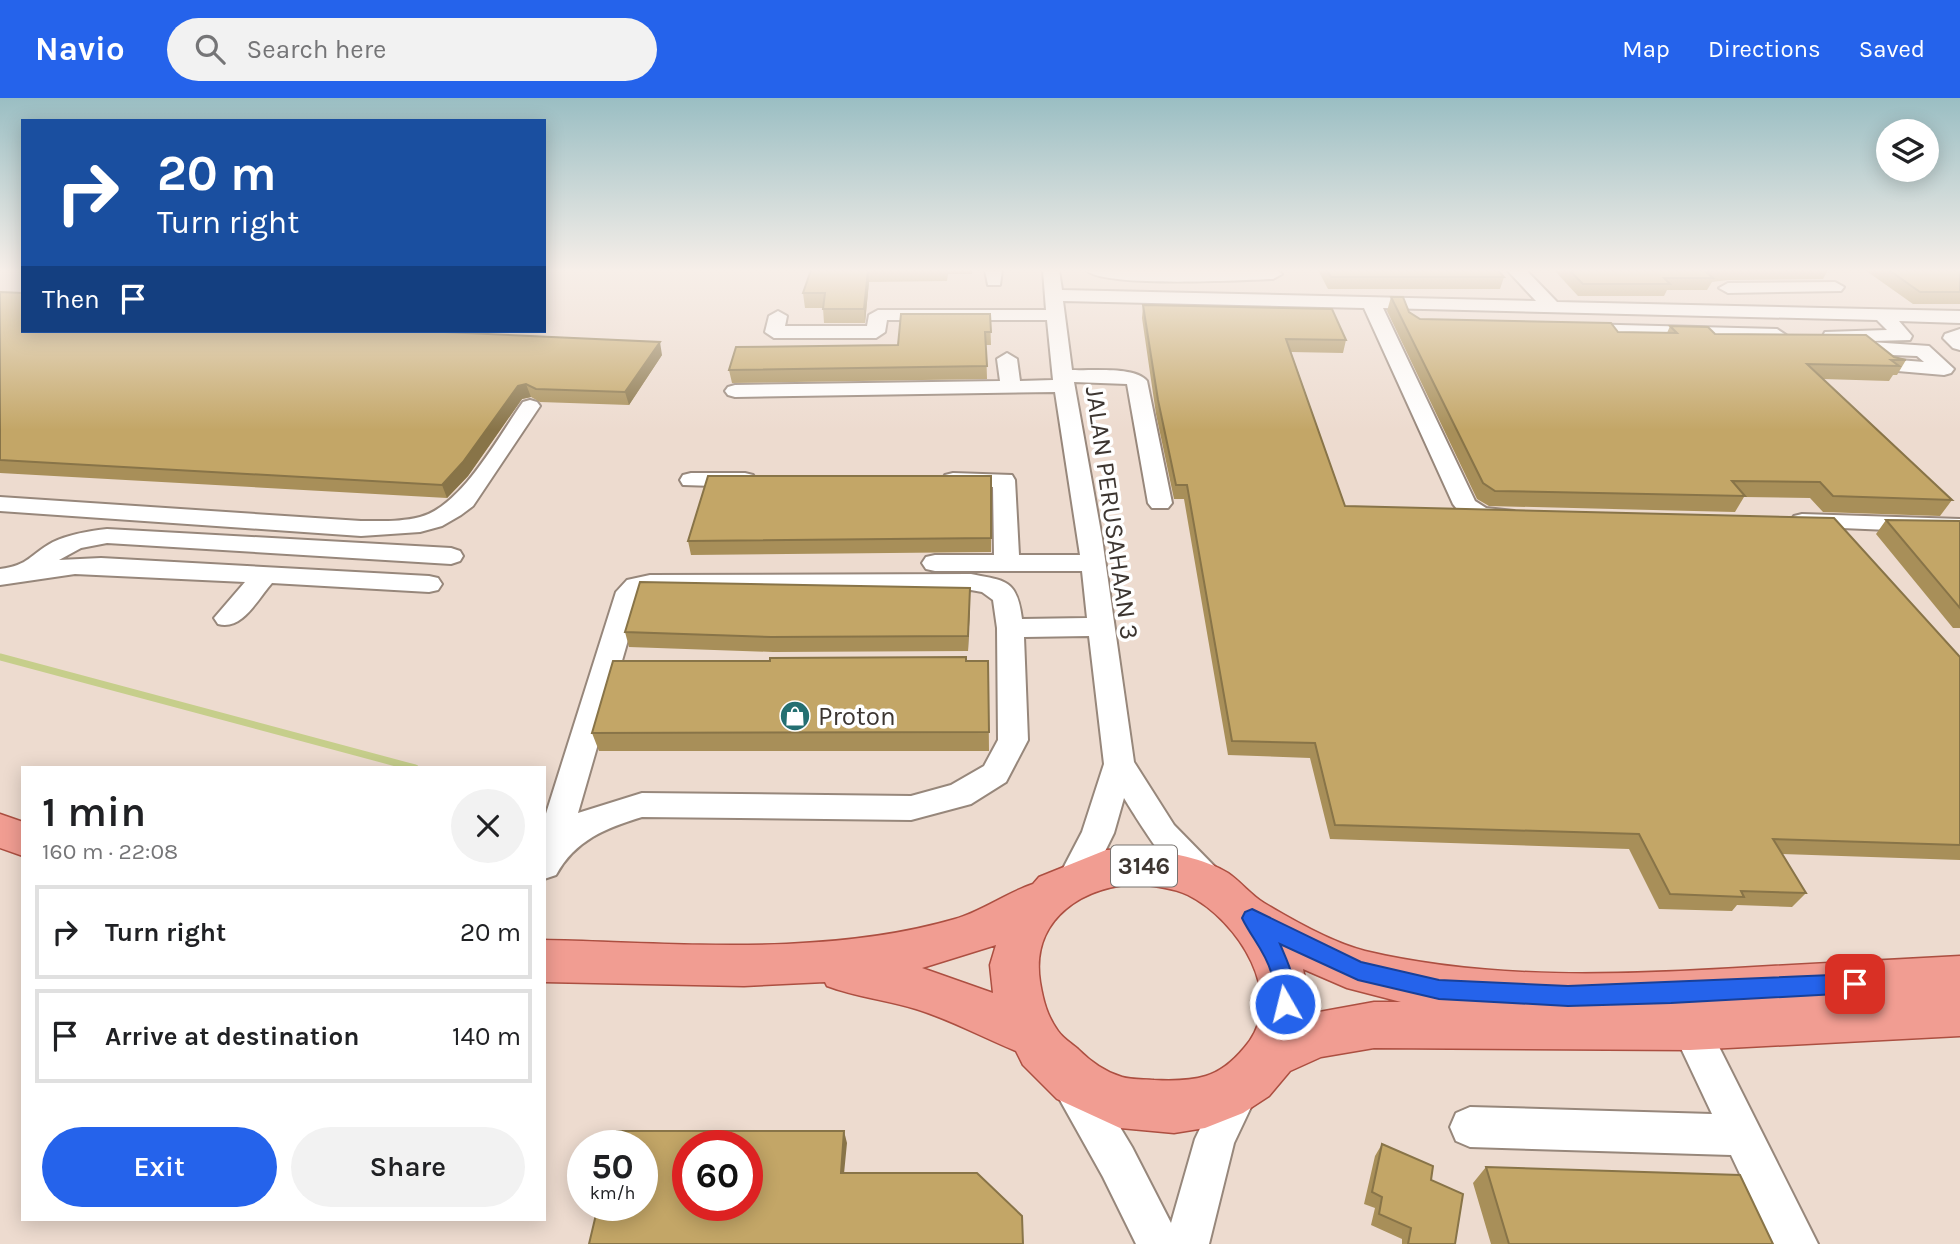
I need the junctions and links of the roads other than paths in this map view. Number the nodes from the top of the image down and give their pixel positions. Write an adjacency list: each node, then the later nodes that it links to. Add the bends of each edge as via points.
1 (776, 323): 2 (street, via 774,332 876,332)
2 (877, 323)
3 (1058, 323): 16 (street, JALAN PERUSAHAAN 3)
4 (1381, 323): 25 (street, via 1465,504 1484,516)
5 (1647, 323): 9 (street)
6 (1694, 323): 10 (street)
7 (1890, 323): 13 (street, via 1903,336 1865,343)
8 (1562, 329): 9 (street)
9 (1654, 331): 10 (street)
10 (1703, 333): 11 (street)
11 (1793, 335)
12 (1960, 335): 14 (street, via 1952,338)
13 (1819, 336)
14 (1960, 344)
15 (1007, 359): 17 (street)
16 (1064, 381): 17 (street); 24 (street, via 1137,381); 31 (street, JALAN PERUSAHAAN 3)
17 (1011, 386): 18 (street)
18 (735, 391)
19 (530, 406): 23 (street, via 465,502 435,521 413,526)
20 (691, 480): 21 (street)
21 (773, 480)
22 (936, 480): 30 (street, via 1004,480)
23 (0, 503)
24 (1160, 503)
25 (1526, 517)
26 (1777, 521): 27 (street)
27 (1960, 526)
28 (269, 546): 29 (street); 33 (street, via 88,538 58,548); 34 (street)
29 (451, 556)
30 (1007, 563): 31 (street); 32 (street)
31 (1093, 563): 38 (street, JALAN PERUSAHAAN 3)
32 (699, 564)
33 (28, 573): 34 (street, via 101,566); 35 (street)
34 (254, 574): 36 (street); 37 (street)
35 (0, 577)
36 (429, 584)
37 (227, 618)
38 (1100, 627): 39 (street); 42 (street, JALAN PERUSAHAAN 3)
39 (1010, 628): 40 (street, via 1006,596 971,582 650,583 629,592); 45 (street, via 997,663 1013,740 995,774 960,795 911,808 642,805 575,830)
40 (607, 665): 41 (street); 45 (street)
41 (634, 665)
42 (1119, 764): 46 (street, via 1163,834); 47 (street, via 1098,832)
43 (0, 831): 44 (main road)
44 (21, 838)
45 (548, 856)
46 (1213, 887): 47 (main road, 3146, via 1178,872 1142,866 1107,868); 48 (main road, 3146)
47 (1061, 888): 50 (main road, 3146, via 999,923 943,943); 54 (main road, 3146, via 1025,924 1014,958 1014,995)
48 (1252, 918): 51 (main road, 3146, via 1358,971 1439,989 1568,996); 55 (main road, 3146, via 1282,973 1285,1004 1280,1035)
49 (546, 961): 50 (main road, 3146)
50 (803, 964): 54 (main road, 3146, via 884,977 942,995)
51 (1960, 978)
52 (1960, 1013): 53 (main road, 3146)
53 (1690, 1027): 55 (main road, 3146, via 1374,1025 1318,1034); 58 (street)
54 (1028, 1032): 56 (main road, 3146)
55 (1256, 1070): 56 (main road, 3146, via 1201,1105 1154,1109 1106,1099); 60 (street, via 1215,1139)
56 (1065, 1075): 59 (street, via 1135,1193)
57 (1470, 1127): 58 (street)
58 (1743, 1135): 61 (street)
59 (1158, 1244)
60 (1186, 1244)
61 (1796, 1244)

